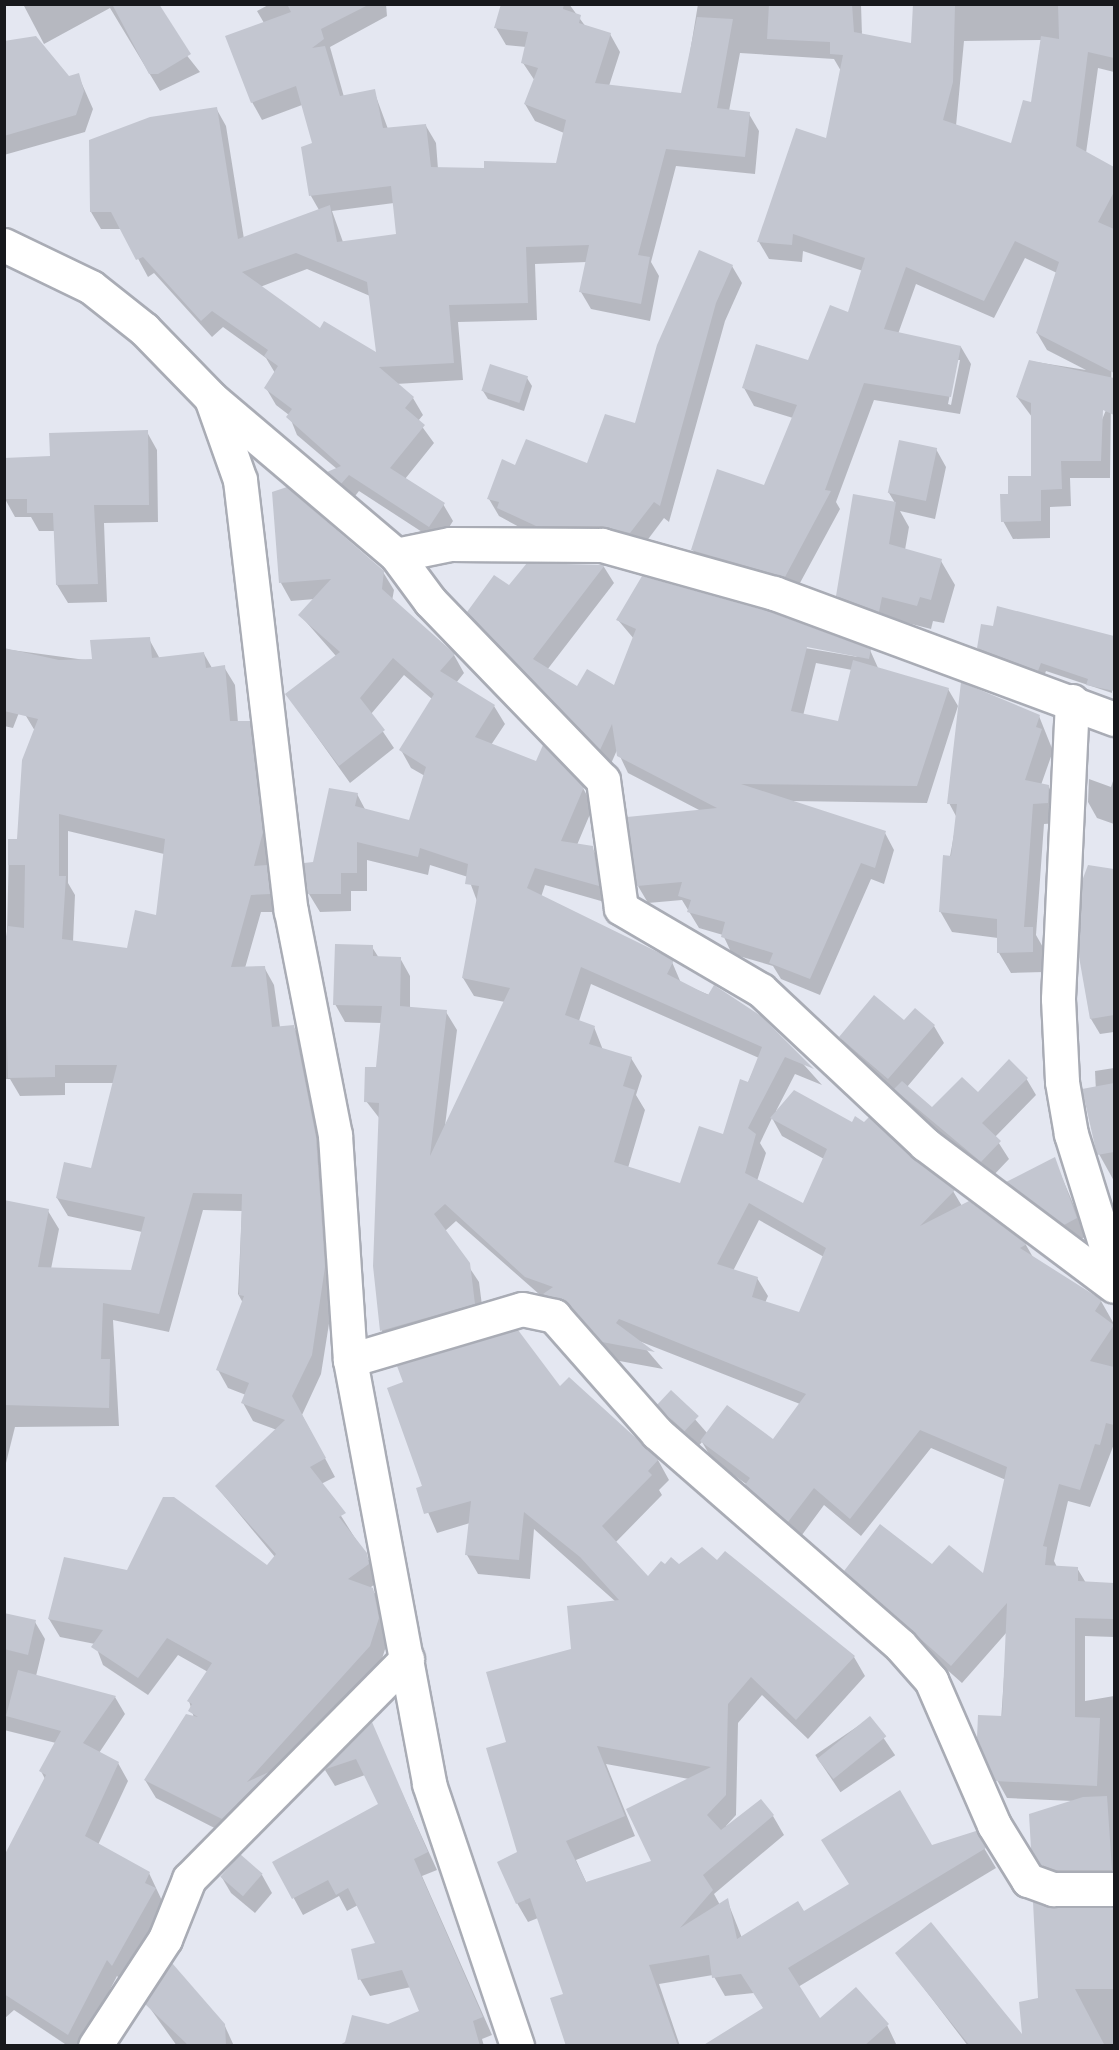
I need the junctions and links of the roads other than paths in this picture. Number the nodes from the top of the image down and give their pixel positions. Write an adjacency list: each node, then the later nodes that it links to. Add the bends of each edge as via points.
1 (4, 245): 2 (street, via 91,287 144,329)
2 (211, 398): 3 (street); 8 (street, via 240,480 291,911 335,1135)
3 (396, 555): 4 (street, via 450,544 602,544 774,593); 7 (street, via 430,601 603,780 621,908 761,990 925,1144)
4 (1072, 701): 5 (street); 6 (street, via 1058,999 1062,1083 1071,1134)
5 (1114, 719)
6 (1114, 1272)
7 (1114, 1286)
8 (350, 1360): 9 (street); 10 (street, via 522,1309 554,1316 657,1433 900,1645 931,1680 994,1825 1028,1880 1053,1889)
9 (407, 1659): 11 (street, via 189,1879 165,1939); 12 (street, via 444,1840)
10 (1114, 1889)
11 (95, 2046)
12 (518, 2046)

